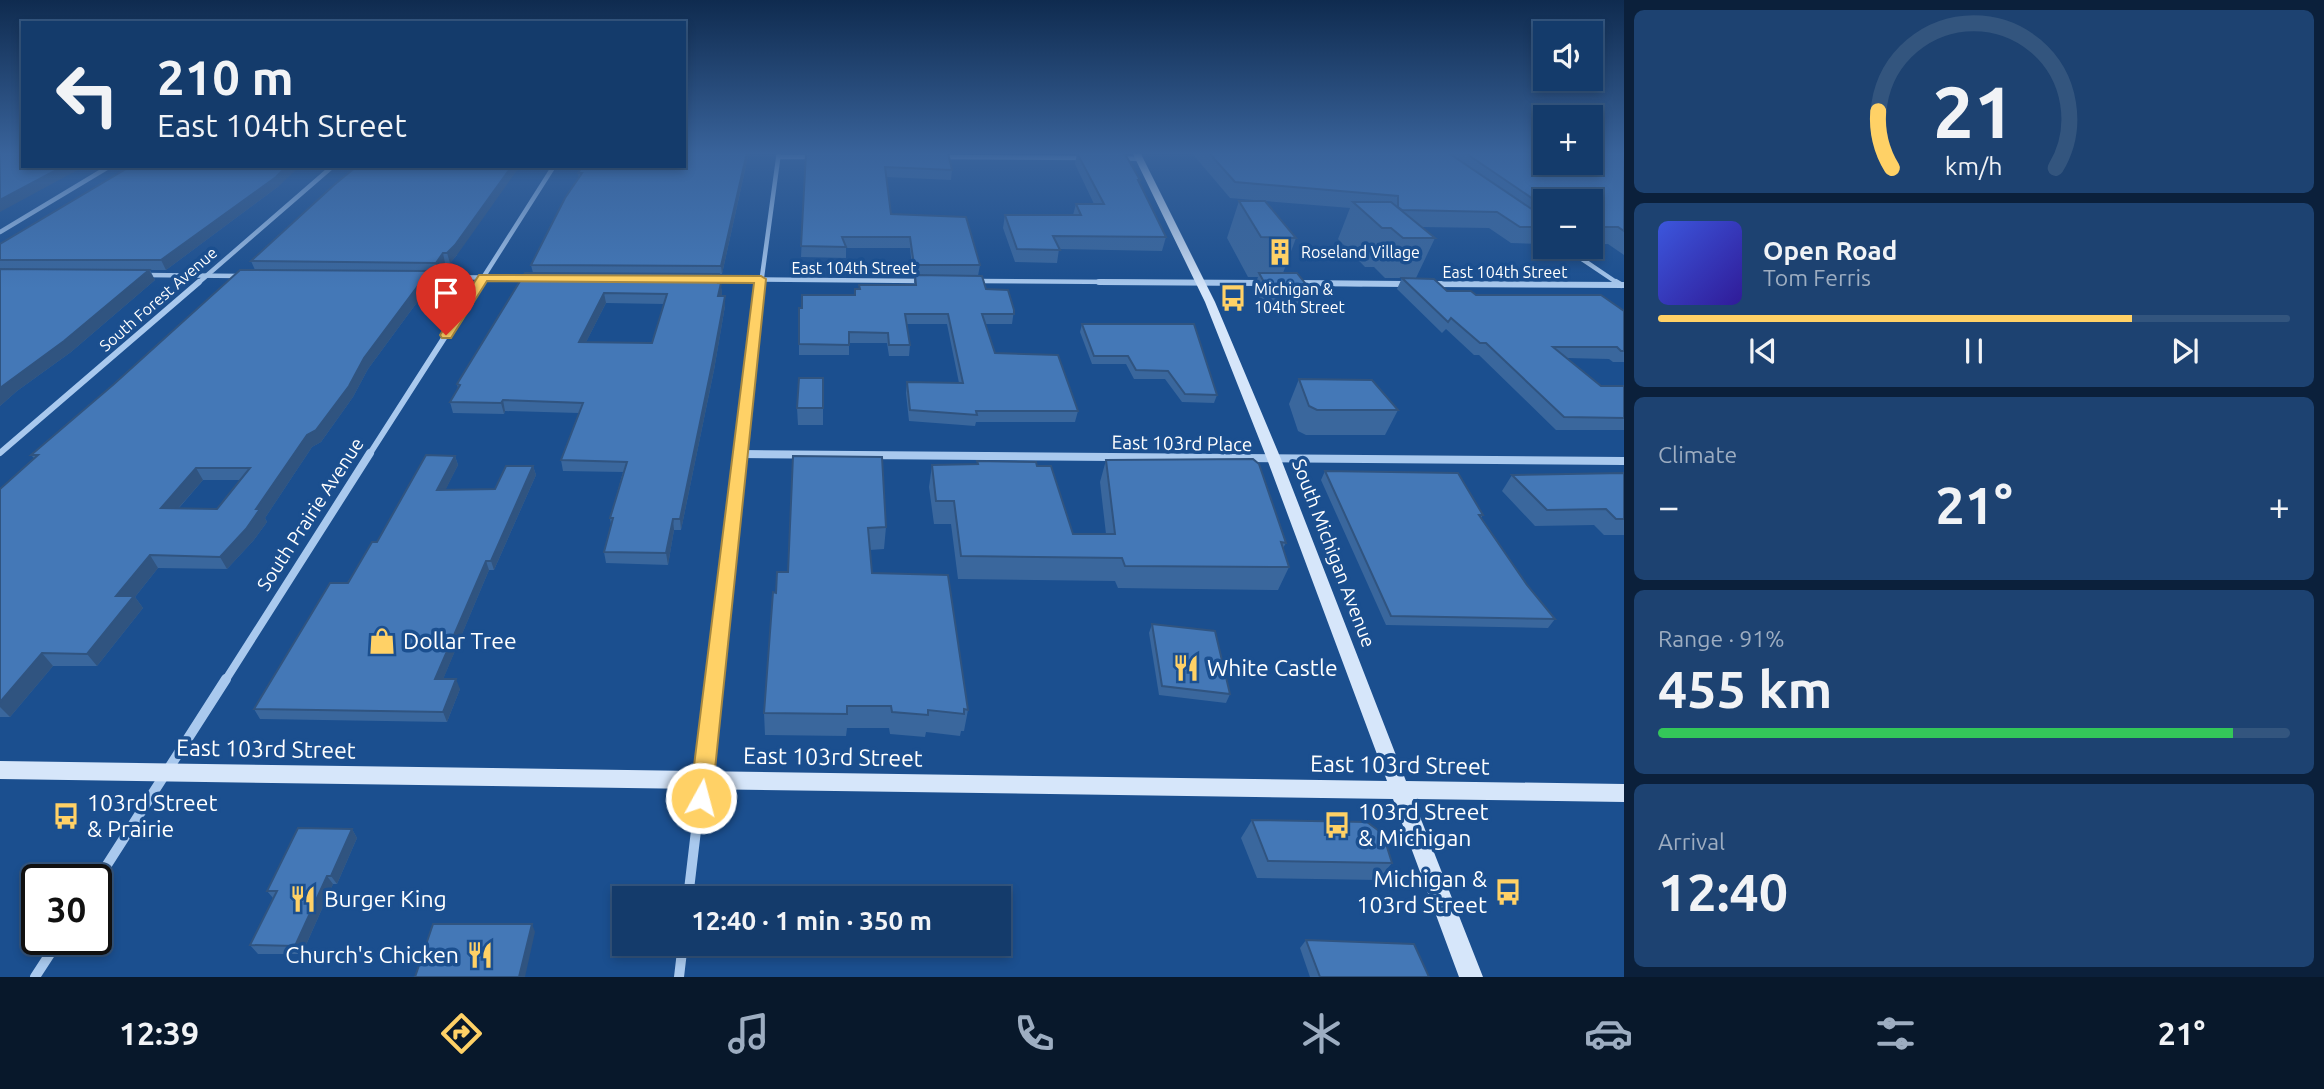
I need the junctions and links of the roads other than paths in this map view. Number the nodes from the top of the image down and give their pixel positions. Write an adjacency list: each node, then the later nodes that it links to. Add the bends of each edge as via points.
1 (57, 198): 6 (street)
2 (297, 198): 9 (street, South Forest Avenue)
3 (534, 198): 12 (street, South Prairie Avenue)
4 (772, 198): 15 (street)
5 (1159, 198): 18 (main road, South Michigan Avenue)
6 (0, 232)
7 (1582, 259): 23 (street)
8 (131, 275): 9 (street)
9 (206, 276): 10 (street); 24 (street, South Forest Avenue)
10 (243, 276)
11 (409, 277): 12 (street)
12 (483, 278): 13 (street); 29 (street, South Prairie Avenue)
13 (534, 278)
14 (700, 279): 15 (street, East 104th Street)
15 (761, 279): 16 (street, East 104th Street); 25 (street)
16 (935, 281)
17 (973, 281): 18 (street)
18 (1202, 282): 19 (street); 26 (main road, South Michigan Avenue)
19 (1271, 283)
20 (1285, 283): 21 (street, East 104th Street)
21 (1418, 284)
22 (1430, 284): 23 (street, East 104th Street)
23 (1623, 286)
24 (0, 453)
25 (740, 454): 26 (street, East 103rd Place); 30 (street)
26 (1274, 459): 27 (street, East 103rd Place); 31 (main road, South Michigan Avenue)
27 (1624, 461)
28 (0, 770): 29 (main road, East 103rd Street)
29 (168, 772): 30 (main road, East 103rd Street); 33 (street, South Prairie Avenue)
30 (704, 779): 31 (main road, East 103rd Street); 34 (street)
31 (1399, 789): 32 (main road, East 103rd Street); 39 (main road, South Michigan Avenue)
32 (1624, 793)
33 (108, 864)
34 (690, 886)
35 (49, 955): 37 (street)
36 (681, 956): 38 (street)
37 (35, 977)
38 (679, 977)
39 (1471, 977)

